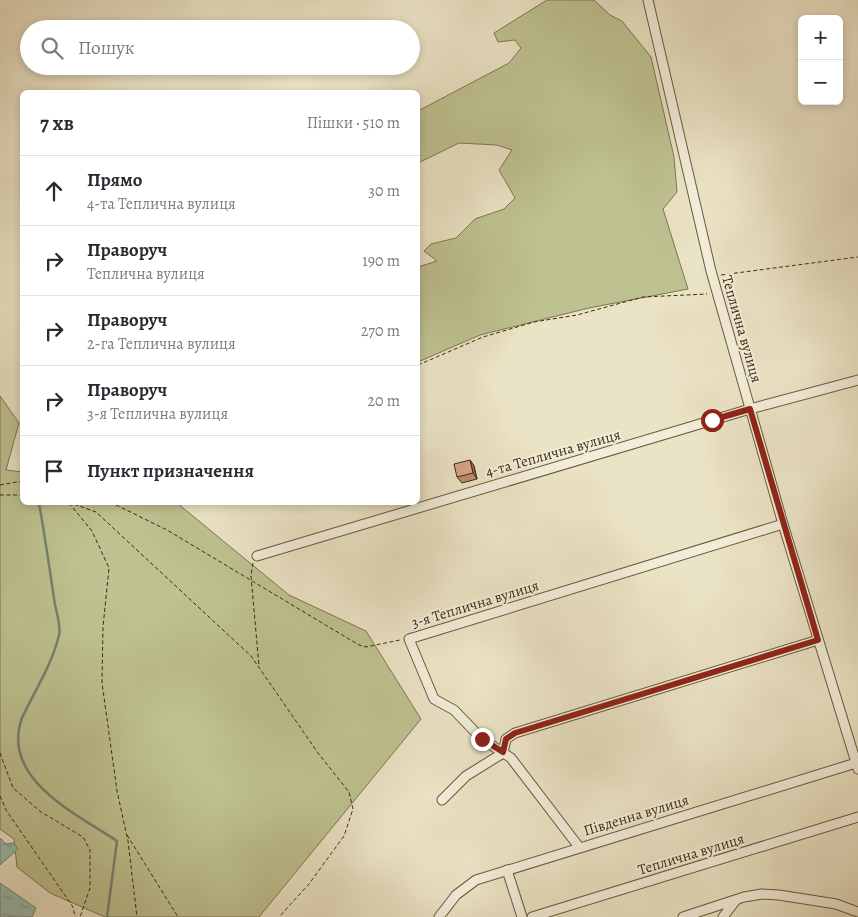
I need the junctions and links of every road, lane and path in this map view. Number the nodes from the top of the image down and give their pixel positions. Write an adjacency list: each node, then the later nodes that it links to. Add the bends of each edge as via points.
1 (648, 0): 3 (street, Теплична вулиця)
2 (858, 257): 3 (path)
3 (712, 273): 4 (street, Теплична вулиця)
4 (718, 294): 5 (path, via 643,297 576,315 534,322 482,337); 7 (street, Теплична вулиця)
5 (420, 364)
6 (858, 380): 7 (street, 4-та Теплична вулиця)
7 (750, 409): 15 (street, Теплична вулиця); 16 (street, 4-та Теплична вулиця)
8 (20, 481): 9 (path)
9 (0, 485)
10 (0, 495): 11 (path)
11 (20, 495)
12 (70, 505): 27 (path, via 92,531 109,568 102,683 117,791)
13 (76, 505): 20 (path, via 96,512)
14 (116, 505): 17 (path, via 167,530)
15 (783, 524): 18 (street, 3-я Теплична вулиця); 19 (street, Теплична вулиця)
16 (257, 556): 17 (path, via 252,564)
17 (251, 583): 18 (path, via 359,645 366,647); 20 (path)
18 (409, 638): 21 (street, 3-я Теплична вулиця, via 434,699 454,710 482,739)
19 (818, 640): 21 (street, via 515,733 506,739); 23 (street, Теплична вулиця)
20 (259, 667): 36 (path, via 349,792 354,809 344,836 309,884)
21 (503, 752): 25 (street, via 466,776); 28 (street, 3-я Теплична вулиця)
22 (0, 753): 33 (path, via 13,788 41,812 83,837 90,850 90,888)
23 (857, 766): 28 (street, Південна вулиця)
24 (0, 796): 32 (path, via 6,810 74,908)
25 (442, 800)
26 (858, 817): 39 (street, Теплична вулиця)
27 (127, 834): 34 (path); 35 (path)
28 (578, 847): 29 (street, Південна вулиця)
29 (507, 870): 37 (street, Південна вулиця, via 465,886); 38 (street)
30 (736, 900): 31 (street, via 762,894 779,895 836,904); 40 (street); 41 (street)
31 (858, 912)
32 (76, 917)
33 (80, 917)
34 (137, 917)
35 (178, 917)
36 (279, 917)
37 (439, 917)
38 (522, 917)
39 (532, 917)
40 (683, 917)
41 (723, 917)

